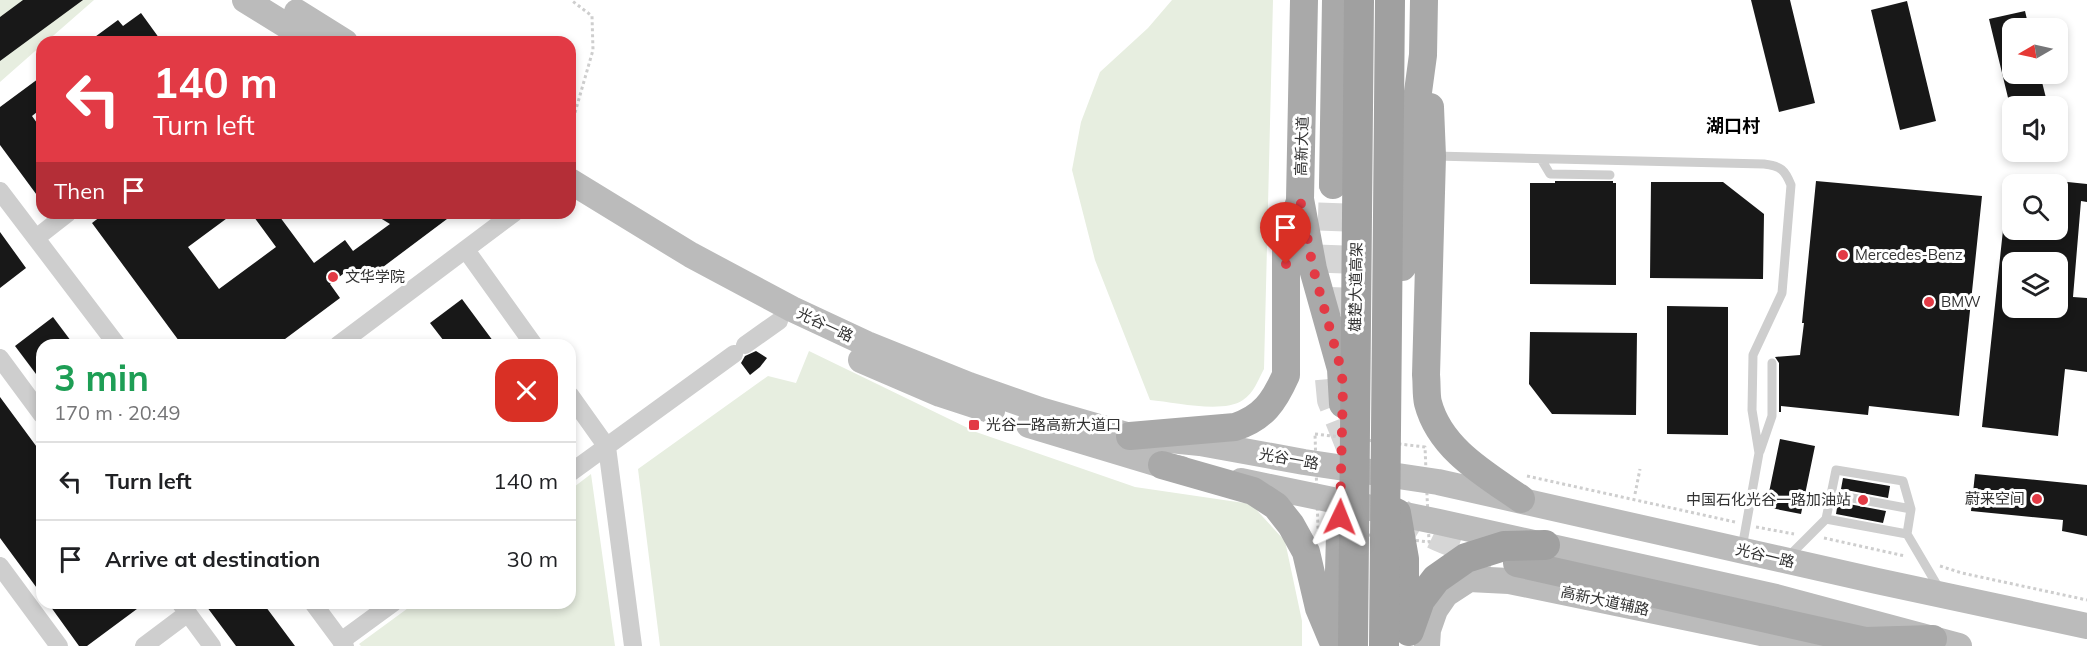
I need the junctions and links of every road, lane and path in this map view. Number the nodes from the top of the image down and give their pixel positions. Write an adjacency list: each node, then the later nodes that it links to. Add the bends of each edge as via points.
1 (245, 0): 9 (main road)
2 (278, 0): 10 (main road)
3 (571, 0): 12 (path, via 592,16 593,50)
4 (1304, 0): 19 (main road, 高新大道)
5 (1336, 0): 17 (main road)
6 (1359, 0): 80 (highway, 雄楚大道高架, bridge)
7 (1390, 0): 73 (highway, 雄楚大道高架, bridge)
8 (1424, 0): 11 (main road)
9 (303, 36)
10 (335, 36)
11 (1424, 55): 13 (main road); 25 (main road, via 1403,230)
12 (576, 109)
13 (1432, 156): 14 (lane); 45 (main road, via 1428,403 1437,423 1462,456)
14 (1541, 159): 15 (lane, via 1550,174); 38 (lane, via 1764,164 1785,171 1791,185 1782,293 1753,355 1752,410)
15 (1610, 175)
16 (576, 185): 35 (main road, 光谷一路, via 691,255 867,344 1040,410)
17 (1333, 185)
18 (0, 191): 23 (street)
19 (1300, 199): 26 (main road, 高新大道); 35 (main road, via 1286,242 1286,375 1266,409 1235,427)
20 (576, 205): 27 (main road, 光谷一路, via 680,268)
21 (60, 219): 23 (street)
22 (506, 219): 24 (street)
23 (36, 238): 28 (street)
24 (466, 250): 29 (street); 30 (street)
25 (1401, 291): 26 (main road, via 1383,324 1363,330 1350,327); 43 (main road)
26 (1322, 298): 40 (main road, 高新大道, via 1343,385)
27 (779, 321): 36 (street); 39 (main road, 光谷一路, via 940,394)
28 (112, 339)
29 (346, 339)
30 (530, 339)
31 (0, 358): 34 (street)
32 (1772, 363): 38 (lane, via 1772,416)
33 (576, 403): 36 (street)
34 (36, 407)
35 (1130, 436): 37 (main road, 光谷一路)
36 (607, 447): 41 (street); 78 (street)
37 (1236, 449): 40 (main road, 光谷一路); 44 (main road, via 1257,463 1259,469 1255,475)
38 (1759, 453): 59 (lane)
39 (1162, 465): 44 (main road, 光谷一路); 79 (main road, via 1253,491 1276,506 1292,525 1306,552 1319,608)
40 (1342, 468): 43 (main road, 光谷一路); 48 (main road, 高新大道)
41 (576, 469)
42 (1640, 469): 46 (path)
43 (1397, 476): 45 (main road, 光谷一路); 51 (main road)
44 (1234, 479): 48 (main road, 光谷一路)
45 (1521, 487): 50 (main road, 光谷一路); 53 (path)
46 (1635, 494)
47 (1831, 494): 49 (lane); 49 (lane, via 1836,470 1903,481); 52 (lane)
48 (1341, 502): 51 (main road, 光谷一路); 79 (main road, 高新大道)
49 (1911, 509): 56 (lane)
50 (1569, 511): 58 (main road, via 1545,512 1533,522); 59 (main road, 光谷一路)
51 (1396, 513): 58 (main road, 光谷一路); 73 (highway, via 1404,559)
52 (1826, 519): 56 (lane); 61 (lane)
53 (1728, 521)
54 (1768, 530): 55 (path)
55 (1785, 533)
56 (1907, 534): 65 (lane)
57 (1826, 539): 60 (path)
58 (1553, 547): 73 (highway, via 1504,546 1466,558 1436,579 1425,593); 74 (main road, 光谷一路, via 1776,597)
59 (1741, 550): 61 (main road, 光谷一路)
60 (1899, 554)
61 (1784, 560): 65 (main road, 光谷一路)
62 (1517, 563): 74 (main road, via 1865,641)
63 (0, 566): 75 (street)
64 (1962, 573): 66 (path)
65 (1942, 595): 71 (main road, 光谷一路)
66 (2087, 600)
67 (183, 609): 76 (street)
68 (185, 609): 77 (street)
69 (318, 609): 72 (street)
70 (386, 609): 72 (street)
71 (2087, 626)
72 (343, 643)
73 (1404, 643): 81 (main road, 高新大道辅路, via 1428,630 1446,594 1469,579 1509,581)
74 (1946, 643)
75 (59, 646)
76 (144, 646)
77 (212, 646)
78 (633, 646)
79 (1336, 646)
80 (1353, 646)
81 (1824, 646)

